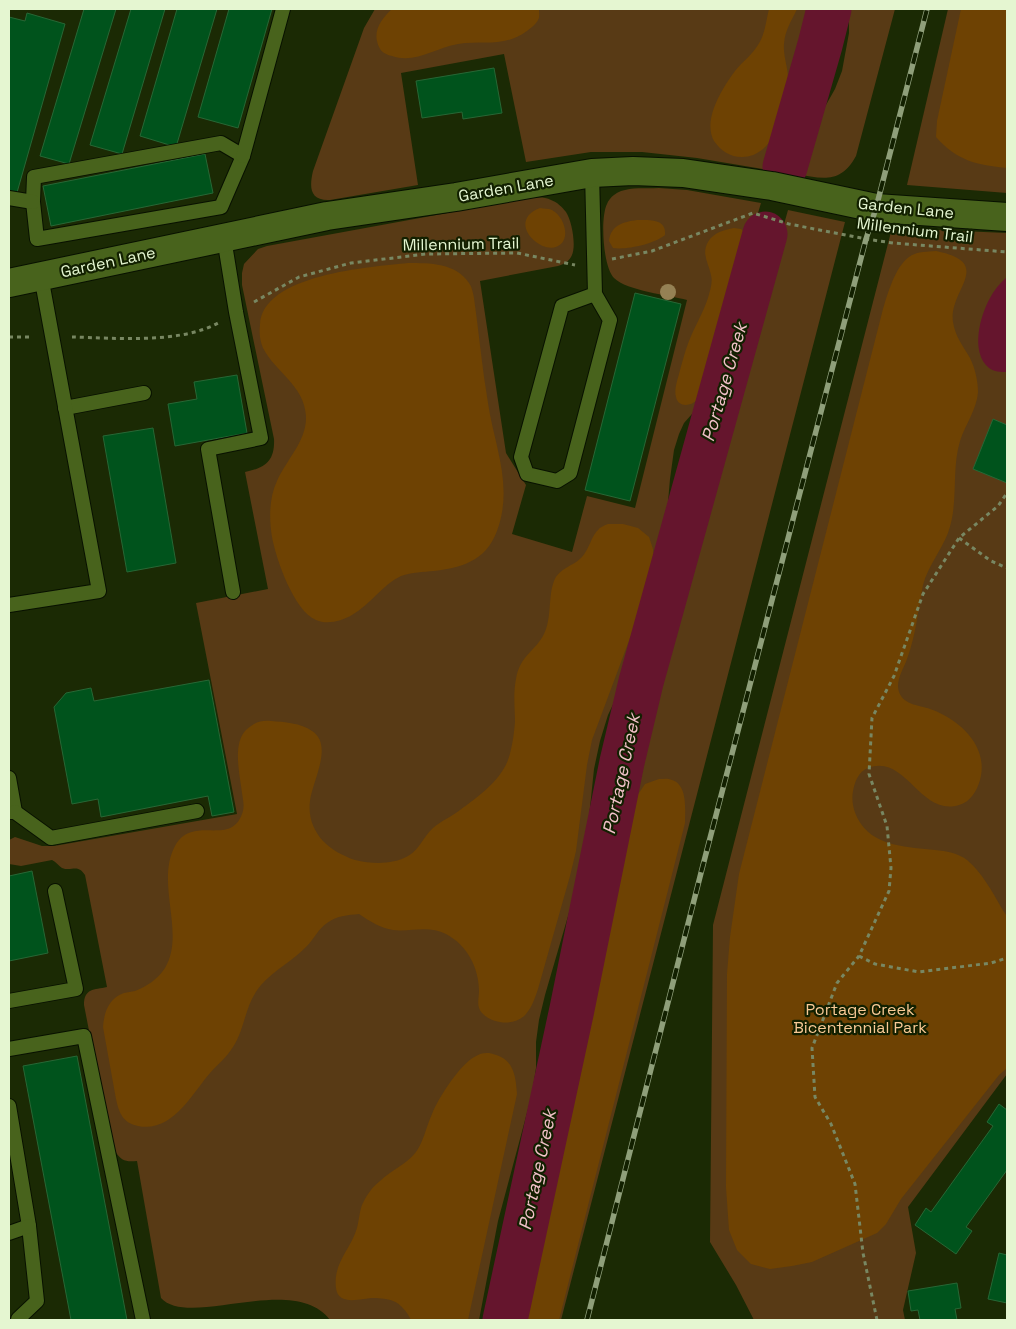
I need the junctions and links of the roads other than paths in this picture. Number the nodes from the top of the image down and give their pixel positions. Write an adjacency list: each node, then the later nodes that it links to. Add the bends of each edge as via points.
1 (282, 9): 2 (lane)
2 (243, 156): 5 (lane, via 221,143 34,177); 5 (lane, via 221,207 37,239)
3 (592, 173): 6 (street, Garden Lane, via 683,173 772,186 876,208); 7 (street, Garden Lane, via 327,216); 10 (lane)
4 (9, 198): 5 (lane)
5 (33, 202)
6 (1007, 217)
7 (224, 238): 8 (street, Garden Lane); 13 (lane, via 261,438 208,449)
8 (41, 276): 9 (street, Garden Lane); 12 (lane)
9 (9, 283)
10 (596, 294): 10 (lane, via 562,306 521,457 527,474 558,481 570,473 610,320)
11 (144, 393): 12 (lane)
12 (65, 408): 14 (lane, via 99,590)
13 (232, 592)
14 (9, 605)
15 (9, 778): 17 (lane)
16 (197, 811): 17 (lane, via 51,838)
17 (12, 812)
18 (55, 891): 19 (lane, via 76,989)
19 (9, 1001)
20 (9, 1049): 25 (lane, via 84,1036)
21 (9, 1106): 22 (lane)
22 (29, 1226): 23 (lane); 24 (lane, via 37,1302)
23 (9, 1232)
24 (18, 1320)
25 (144, 1320)

